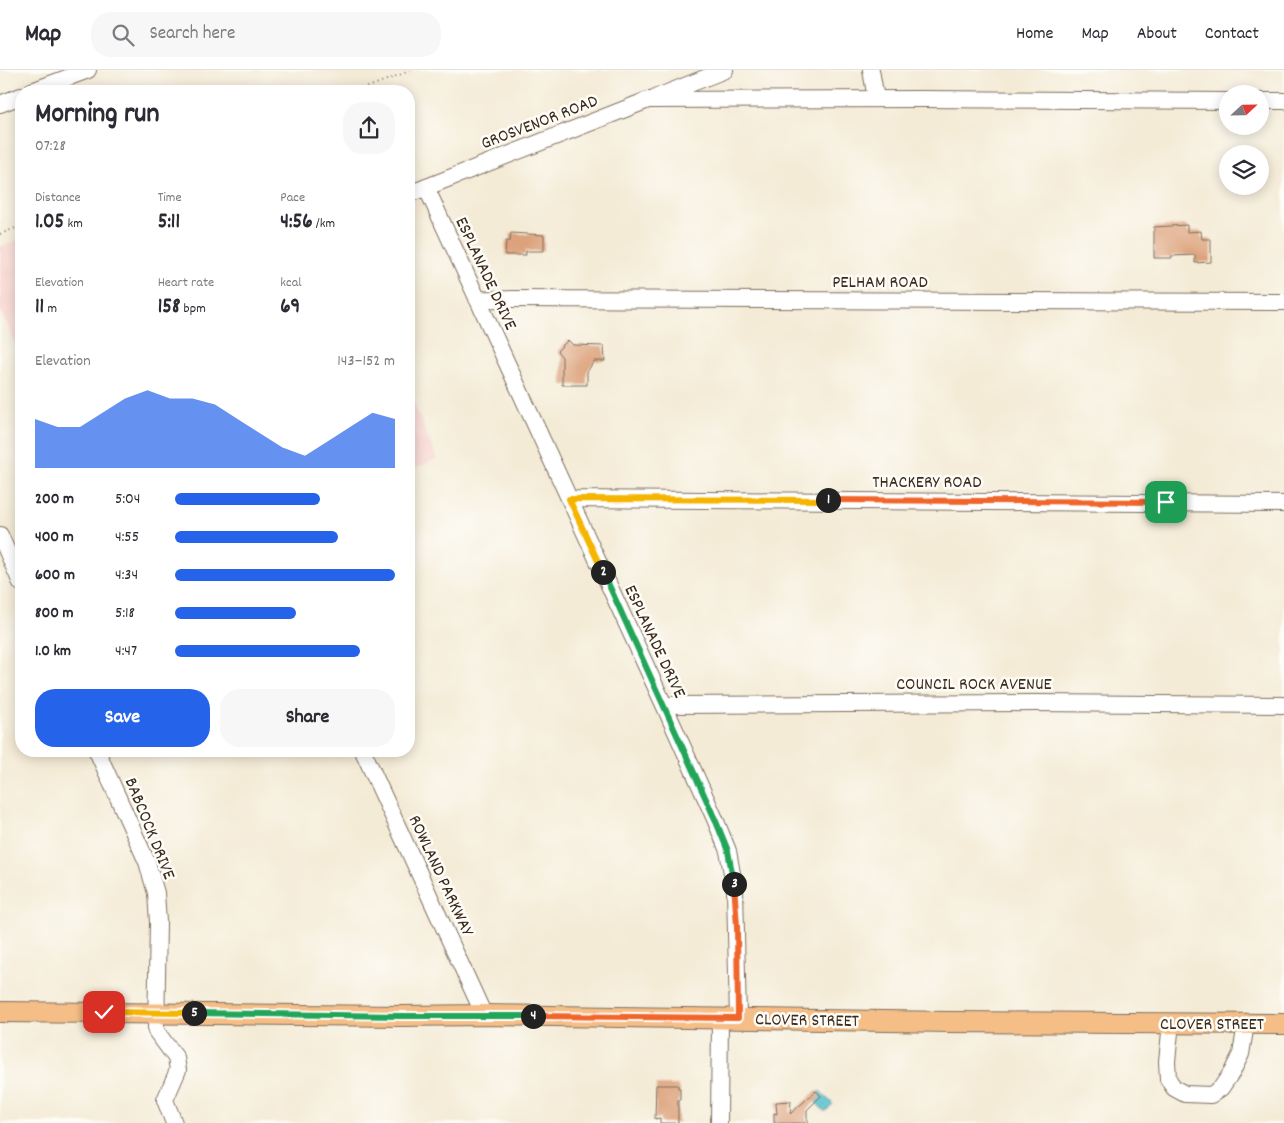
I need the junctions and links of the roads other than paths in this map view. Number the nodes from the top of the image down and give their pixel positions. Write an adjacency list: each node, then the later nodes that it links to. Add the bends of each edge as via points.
1 (88, 70): 4 (street)
2 (725, 70): 6 (street)
3 (872, 70): 7 (street)
4 (48, 85)
5 (15, 98): 11 (street)
6 (648, 100): 7 (street, GROSVENOR ROAD); 12 (street, GROSVENOR ROAD)
7 (876, 100): 8 (street, GROSVENOR ROAD)
8 (1219, 101)
9 (1269, 101): 10 (street)
10 (1284, 101)
11 (0, 104)
12 (426, 187): 13 (street, GROSVENOR ROAD); 14 (street, ESPLANADE DRIVE)
13 (415, 192)
14 (476, 300): 15 (street, PELHAM ROAD); 16 (street, ESPLANADE DRIVE)
15 (1284, 302)
16 (569, 499): 17 (street, THACKERY ROAD); 20 (street, ESPLANADE DRIVE)
17 (1284, 504)
18 (0, 535): 19 (street)
19 (15, 569)
20 (664, 705): 21 (street, COUNCIL ROCK AVENUE, via 1035,703); 27 (street, ESPLANADE DRIVE, via 728,851 735,890)
21 (1284, 706)
22 (100, 757): 25 (street, BABCOCK DRIVE, via 152,875 158,909)
23 (367, 757): 26 (street, ROWLAND PARKWAY)
24 (0, 1012): 25 (main road, CLOVER STREET)
25 (156, 1013): 26 (main road, CLOVER STREET); 31 (street, BABCOCK DRIVE, via 156,1031 176,1058 178,1070 165,1100)
26 (484, 1015): 27 (main road, CLOVER STREET)
27 (729, 1018): 28 (main road, CLOVER STREET); 32 (street, ESPLANADE DRIVE)
28 (1171, 1023): 29 (main road, CLOVER STREET); 29 (street, via 1168,1079 1174,1088 1185,1094 1210,1095 1221,1088 1232,1072 1240,1054)
29 (1246, 1024): 30 (main road, CLOVER STREET)
30 (1284, 1024)
31 (174, 1123)
32 (719, 1123)

